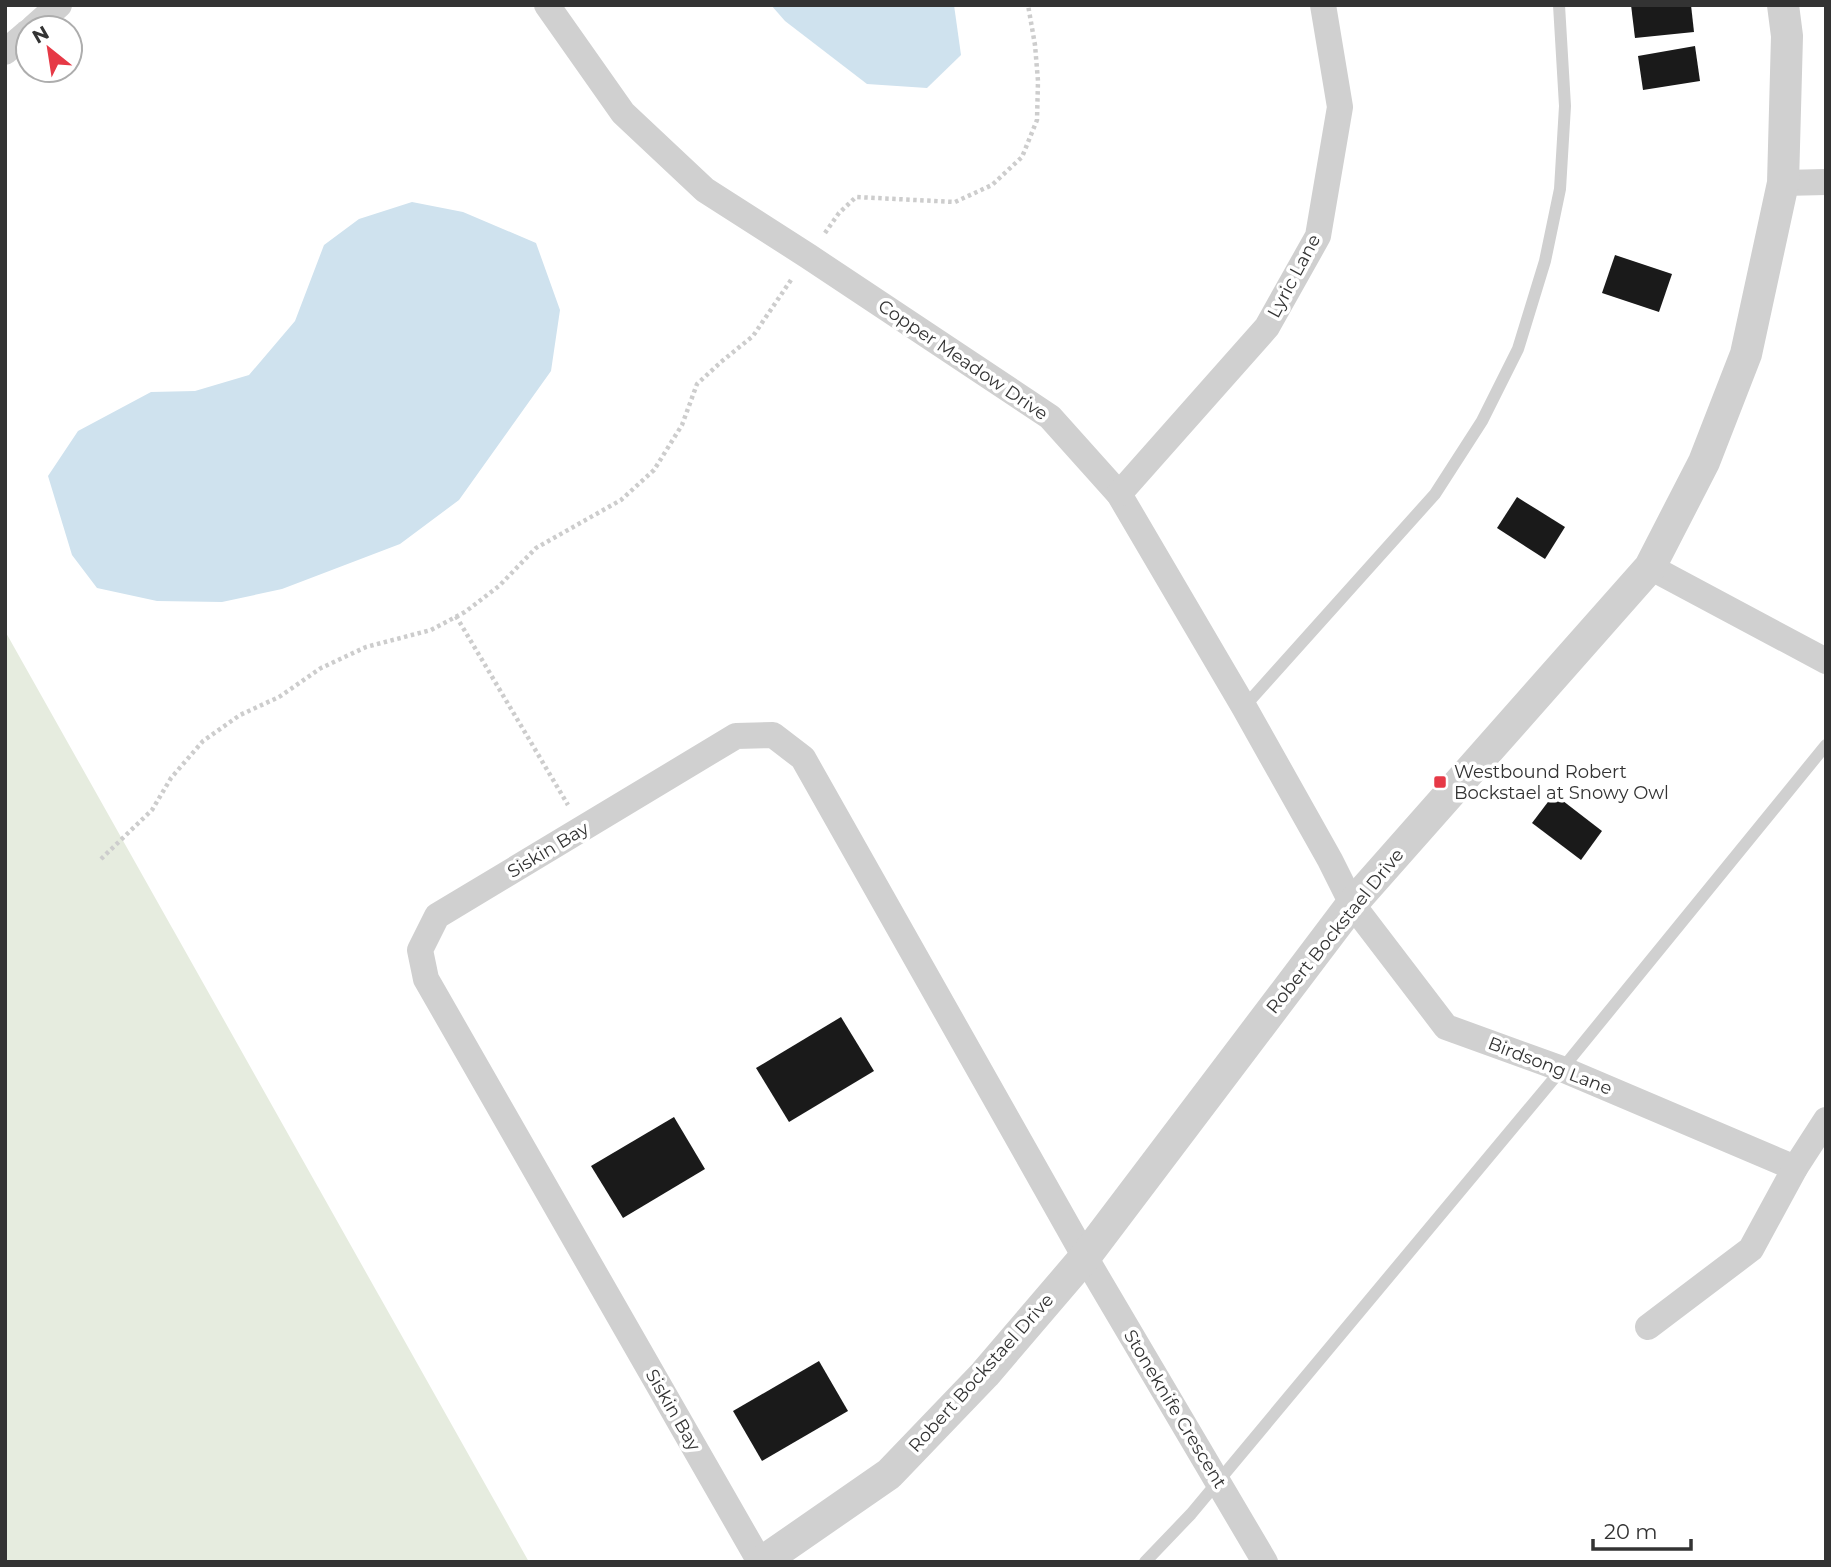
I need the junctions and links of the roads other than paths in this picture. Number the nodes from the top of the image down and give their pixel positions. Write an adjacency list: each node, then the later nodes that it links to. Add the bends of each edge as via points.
1 (547, 5): 7 (street, Copper Meadow Drive, via 622,113 705,190 1049,417)
2 (1323, 5): 7 (street, Lyric Lane, via 1340,107 1318,236 1267,327)
3 (1559, 5): 10 (lane, via 1566,106 1560,189 1545,261 1518,349 1482,421 1435,494)
4 (1783, 5): 6 (street, Robert Bockstael Drive, via 1787,36)
5 (1826, 182): 6 (street)
6 (1783, 183): 8 (street, Robert Bockstael Drive, via 1746,354 1704,462)
7 (1119, 494): 10 (street, Copper Meadow Drive)
8 (1650, 567): 9 (street); 12 (street, Robert Bockstael Drive)
9 (1826, 661)
10 (1244, 707): 12 (street, Copper Meadow Drive)
11 (1826, 745): 13 (lane)
12 (1352, 904): 13 (street, Birdsong Lane, via 1447,1027); 16 (street, Robert Bockstael Drive)
13 (1562, 1069): 15 (street, Birdsong Lane); 18 (lane)
14 (1826, 1120): 15 (street)
15 (1795, 1168): 17 (street, via 1751,1249)
16 (1085, 1256): 18 (street, Stoneknife Crescent); 19 (street, Robert Bockstael Drive, via 985,1374 889,1474); 19 (street, Siskin Bay, via 803,758 773,735 736,736 438,916 420,950 426,979)
17 (1648, 1327)
18 (1218, 1481): 20 (lane); 21 (street, Stoneknife Crescent)
19 (761, 1562)
20 (1145, 1562)
21 (1265, 1562)

